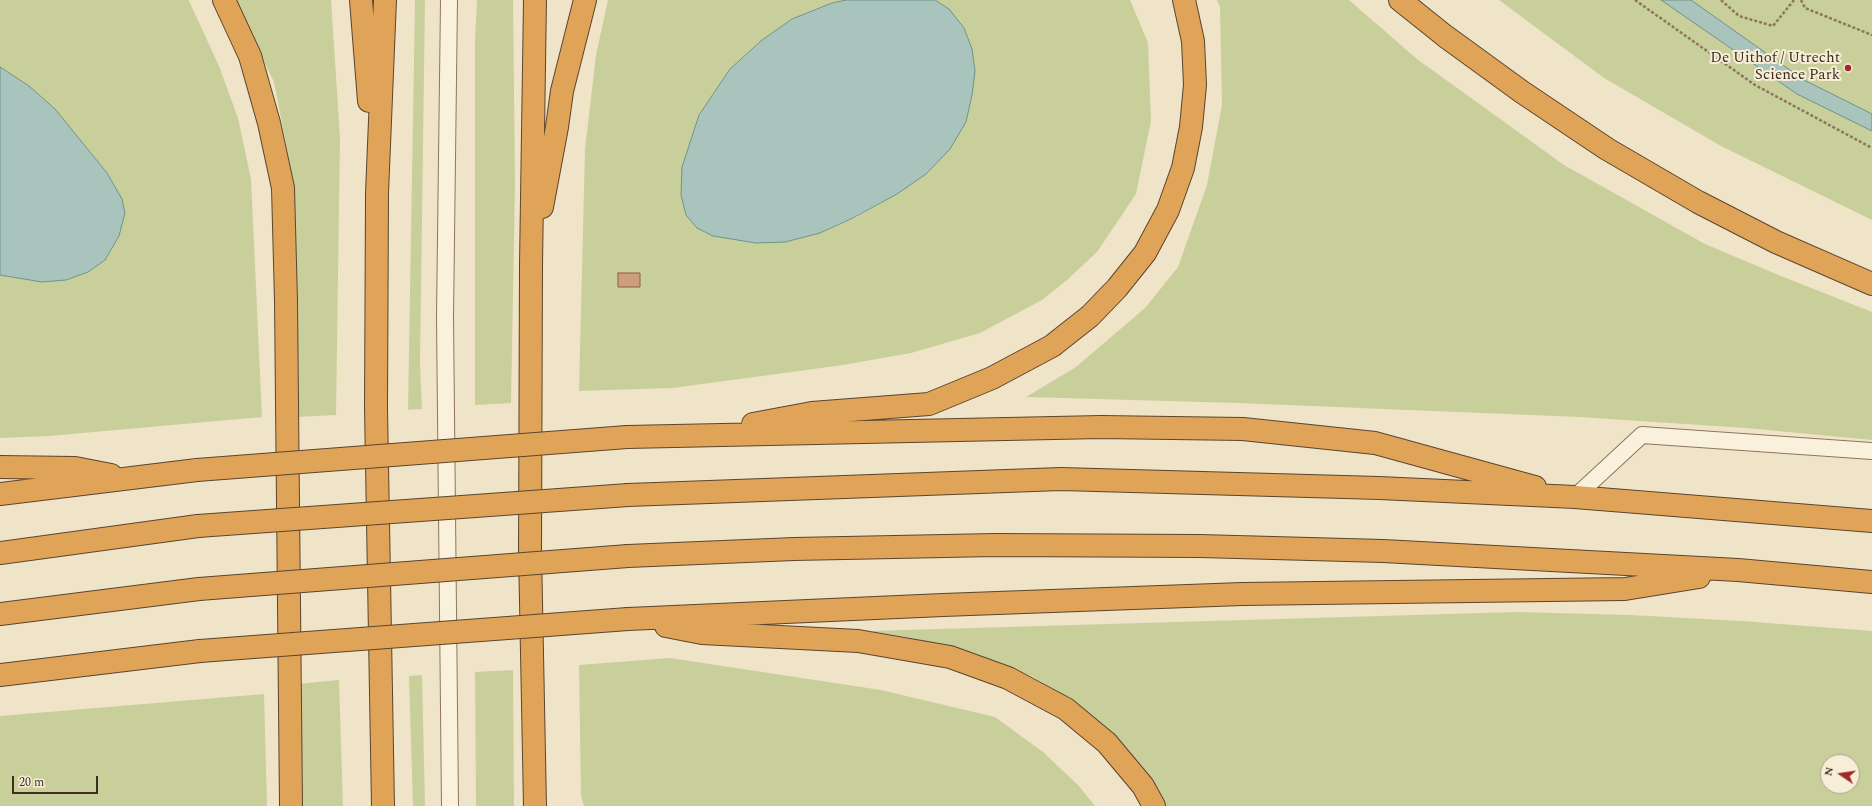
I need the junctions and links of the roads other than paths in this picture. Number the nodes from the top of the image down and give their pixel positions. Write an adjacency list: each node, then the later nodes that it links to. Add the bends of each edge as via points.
1 (224, 0): 25 (highway, via 250,56 269,123 282,188 286,301)
2 (361, 0): 9 (highway)
3 (385, 0): 9 (highway)
4 (449, 0): 27 (lane, via 445,325)
5 (535, 0): 10 (highway)
6 (586, 0): 10 (highway, via 562,91)
7 (1184, 0): 12 (highway, via 1193,41 1195,85 1191,127 1183,168 1168,210 1144,252 1117,288 1090,316 1052,346 992,378 929,404 812,412)
8 (1400, 0): 11 (highway, via 1515,88 1607,149 1698,202 1776,242)
9 (377, 194): 26 (highway, via 376,408)
10 (531, 265): 28 (highway, via 530,551)
11 (1872, 284)
12 (696, 436): 15 (highway, bridge, via 627,437 197,470); 17 (highway, via 1101,427 1243,429 1375,443)
13 (1872, 451): 17 (lane, via 1642,435)
14 (0, 467): 15 (highway, via 75,468)
15 (130, 479): 16 (highway)
16 (0, 494)
17 (1575, 497): 18 (highway); 19 (highway, bridge, via 1379,488 1061,479 628,495 198,526)
18 (1872, 522)
19 (0, 553)
20 (1738, 570): 21 (highway); 22 (highway, bridge, via 1383,551 1200,546 995,545 794,549 628,556 199,589); 23 (highway, via 1625,590 1242,594)
21 (1872, 582)
22 (0, 614)
23 (628, 619): 24 (highway, bridge, via 200,651); 29 (highway, via 702,633 858,641 950,657 1008,678 1066,709 1107,743 1143,786)
24 (0, 675)
25 (291, 806)
26 (383, 806)
27 (450, 806)
28 (536, 806)
29 (1154, 806)

